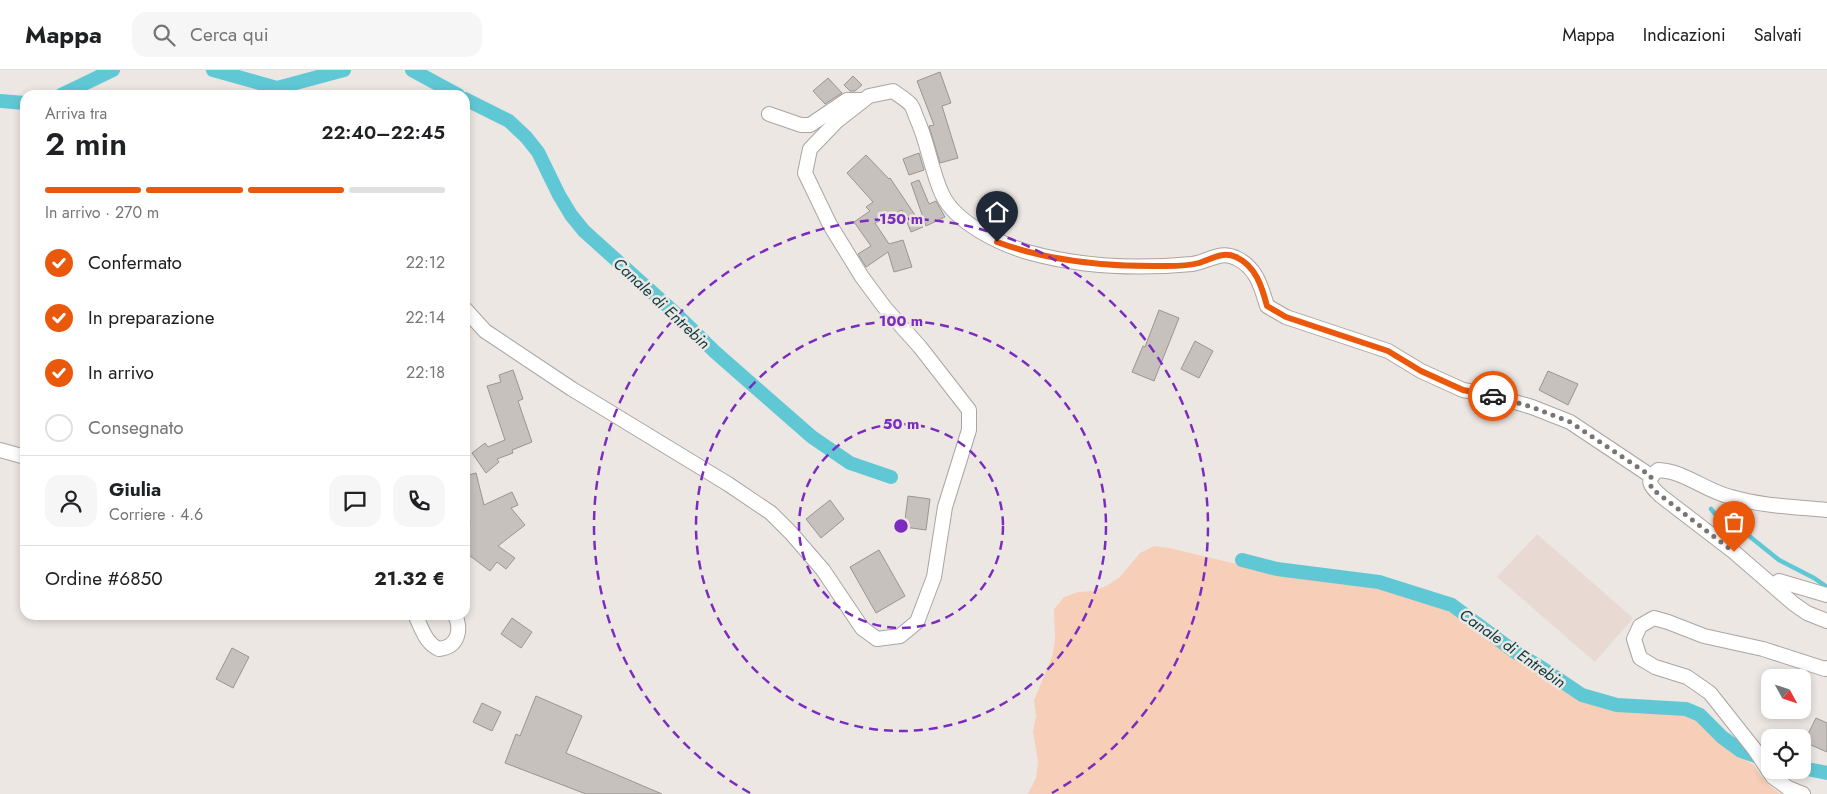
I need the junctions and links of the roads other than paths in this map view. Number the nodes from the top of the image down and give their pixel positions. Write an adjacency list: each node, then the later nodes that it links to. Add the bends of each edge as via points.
1 (863, 100): 2 (street, via 847,100 810,125); 3 (street, via 810,149 805,173 830,225 862,277 969,410 969,430 945,507 934,577 917,622 900,636 877,638 862,628 823,570 770,513 572,389 486,331); 6 (street, via 893,91 911,105 942,196 970,224 997,242 1071,262 1167,266 1199,263 1218,255 1235,257 1254,270 1267,306 1286,317 1388,351 1421,371 1463,390 1532,407 1570,422)
2 (769, 114)
3 (470, 314)
4 (0, 450): 5 (street)
5 (20, 456)
6 (1651, 476): 7 (street, via 1658,470 1667,471 1732,498); 8 (street, via 1651,488)
7 (1827, 510)
8 (1773, 584): 9 (street, via 1780,580); 12 (street, via 1807,613)
9 (1827, 594)
10 (418, 620): 11 (street, via 428,641 439,649 449,646 458,636)
11 (456, 620)
12 (1827, 622)
13 (1827, 668): 14 (street, via 1704,636 1654,618 1640,626 1634,640 1640,658 1655,667 1687,677 1710,693 1773,777)
14 (1803, 794)

